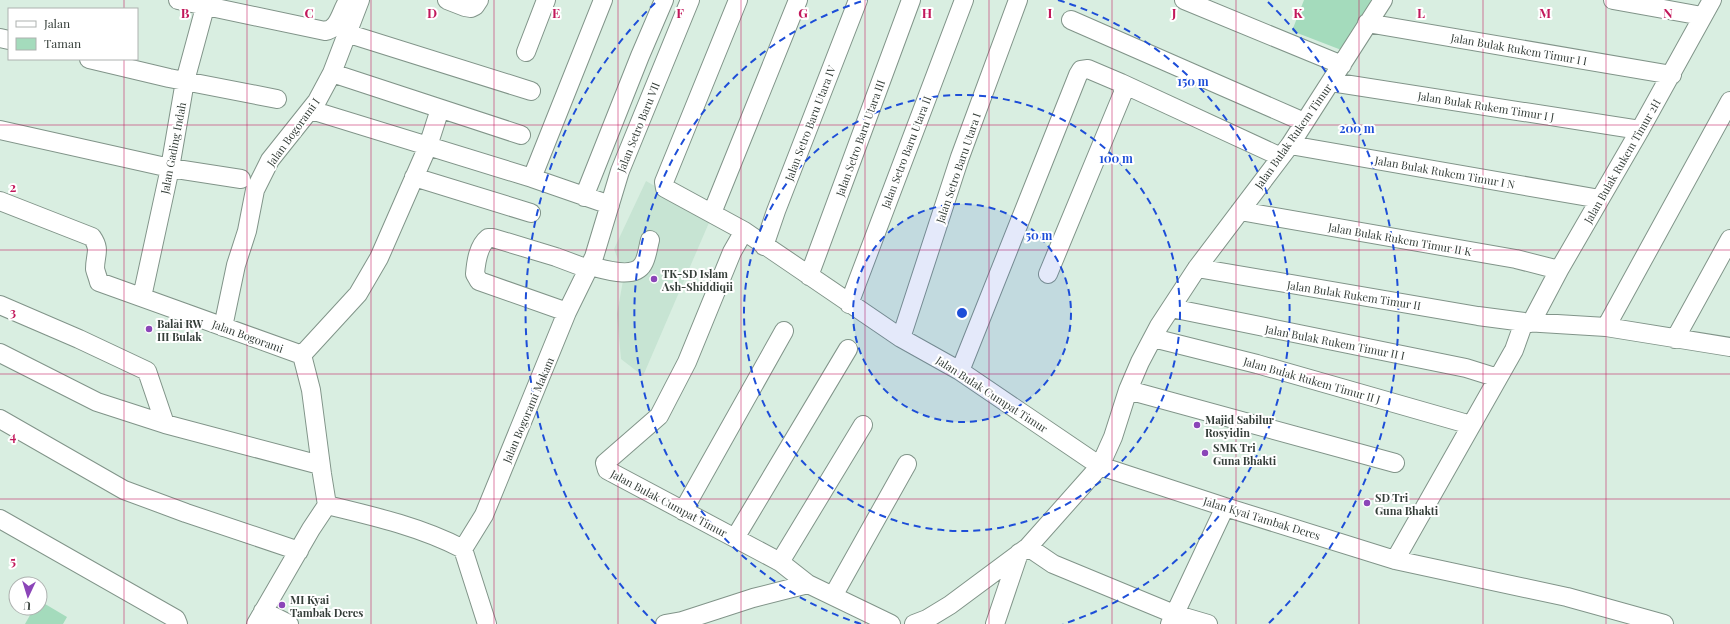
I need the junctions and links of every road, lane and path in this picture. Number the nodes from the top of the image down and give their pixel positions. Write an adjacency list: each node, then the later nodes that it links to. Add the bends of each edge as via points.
1 (178, 0): 20 (street)
2 (347, 0): 20 (street, via 335,26 325,31)
3 (360, 0): 24 (street, Jalan Bogorami I)
4 (447, 0): 5 (street, via 470,8 476,6)
5 (479, 0)
6 (546, 0): 25 (street)
7 (603, 0): 46 (street)
8 (664, 0): 48 (street)
9 (690, 0): 51 (street, Jalan Setro Baru VII, via 620,171)
10 (738, 0): 54 (street, Jalan Bulak Cumpat Timur, via 664,182 665,188)
11 (798, 0): 54 (street)
12 (858, 0): 58 (street, Jalan Setro Baru Utara IV)
13 (911, 0): 63 (street, Jalan Setro Baru Utara III)
14 (964, 0): 66 (street, Jalan Setro Baru Utara II)
15 (1018, 0): 73 (street, Jalan Setro Baru Utara I, via 960,157)
16 (1184, 0): 27 (street)
17 (1383, 0): 23 (street, Jalan Bulak Rukem Timur)
18 (1614, 0): 21 (street)
19 (1712, 0): 21 (street, Jalan Bulak Rukem Timur 2H)
20 (206, 3): 30 (street, Jalan Gading Indah)
21 (1702, 16): 29 (street, Jalan Bulak Rukem Timur 2H)
22 (1071, 20): 38 (street)
23 (1367, 24): 27 (street, Jalan Bulak Rukem Timur); 29 (street, Jalan Bulak Rukem Timur I I)
24 (346, 33): 28 (street, Jalan Bogorami I); 33 (street)
25 (526, 52)
26 (93, 60): 30 (street)
27 (1342, 65): 31 (street, Jalan Bulak Rukem Timur)
28 (332, 73): 36 (street); 37 (street, Jalan Bogorami I)
29 (1672, 75): 40 (street, Jalan Bulak Rukem Timur 2H)
30 (185, 81): 34 (street); 44 (street, Jalan Gading Indah)
31 (1331, 82): 38 (street, Jalan Bulak Rukem Timur); 40 (street, Jalan Bulak Rukem Timur I J)
32 (1121, 83): 43 (street, Jalan Bulak Rukem Timur I N); 62 (street, via 1123,94); 80 (street, Jalan Bulak Rukem Timur I N, via 1088,69 1081,70 1078,75)
33 (531, 92)
34 (277, 99)
35 (1730, 101): 71 (street)
36 (440, 108): 41 (street); 42 (street)
37 (311, 110): 42 (street); 70 (street, Jalan Bogorami I, via 270,160 255,190)
38 (1304, 122): 43 (street, Jalan Bulak Rukem Timur)
39 (0, 130): 44 (street)
40 (1640, 130): 49 (street, Jalan Bulak Rukem Timur 2H)
41 (521, 135)
42 (428, 146): 45 (street); 46 (street)
43 (1285, 151): 49 (street, Jalan Bulak Rukem Timur I N); 52 (street, Jalan Bulak Rukem Timur)
44 (170, 168): 47 (street); 64 (street, Jalan Gading Indah)
45 (414, 177): 53 (street); 79 (street, via 379,258 358,294)
46 (532, 178): 48 (street)
47 (241, 179)
48 (584, 196): 51 (street)
49 (1600, 199): 61 (street, Jalan Bulak Rukem Timur 2H)
50 (0, 201): 64 (street, Jalan Bogorami, via 92,237 97,243 95,269 99,282)
51 (610, 205): 59 (street, Jalan Setro Baru VII)
52 (1240, 211): 60 (street, Jalan Bulak Rukem Timur); 61 (street, Jalan Bulak Rukem Timur II K, via 1516,258)
53 (531, 213)
54 (712, 213): 55 (street, Jalan Bulak Cumpat Timur)
55 (744, 231): 58 (street, Jalan Bulak Cumpat Timur); 93 (street, Jalan Bulak Cumpat Timur, via 732,252 687,362 659,416 605,465 607,470)
56 (1730, 239): 75 (street)
57 (650, 240): 59 (street, via 643,265 636,271 625,273)
58 (764, 246): 63 (street, Jalan Bulak Cumpat Timur)
59 (591, 264): 68 (street, Jalan Bogorami Makam); 68 (street, via 556,257 493,238 485,241 477,257 475,274 480,281)
60 (1197, 268): 67 (street); 69 (street, Jalan Bulak Rukem Timur II, via 1478,316)
61 (1559, 270): 69 (street, Jalan Bulak Rukem Timur 2H)
62 (1048, 274)
63 (809, 276): 66 (street, Jalan Bulak Cumpat Timur)
64 (142, 297): 70 (street, Jalan Bogorami)
65 (0, 304): 84 (street, via 147,371)
66 (849, 304): 73 (street, Jalan Bulak Cumpat Timur)
67 (1171, 308): 74 (street); 81 (street, Jalan Bulak Rukem Timur II I, via 1466,368)
68 (567, 312): 96 (street, Jalan Bogorami Makam, via 484,515)
69 (1528, 322): 71 (street, Jalan Bulak Rukem Timur II); 81 (street, Jalan Bulak Rukem Timur 2H)
70 (223, 326): 79 (street, Jalan Bogorami)
71 (1606, 328): 75 (street, Jalan Bulak Rukem Timur II)
72 (784, 331): 93 (street)
73 (901, 338): 80 (street, Jalan Bulak Cumpat Timur)
74 (1153, 338): 82 (street); 86 (street, Jalan Bulak Rukem Timur II J)
75 (1675, 339): 76 (street, Jalan Bulak Rukem Timur II)
76 (1728, 342)
77 (848, 349): 95 (street)
78 (0, 353): 84 (street, via 97,402)
79 (302, 355): 89 (street, via 311,390)
80 (960, 371): 90 (street, Jalan Bulak Cumpat Timur)
81 (1498, 378): 86 (street, Jalan Bulak Rukem Timur 2H)
82 (1128, 390): 87 (street); 90 (street, via 1113,437)
83 (0, 419): 98 (street, via 124,490)
84 (165, 424): 89 (street)
85 (862, 425): 100 (street)
86 (1471, 425): 99 (street, Jalan Bulak Rukem Timur 2H)
87 (1395, 463)
88 (907, 464): 102 (street)
89 (320, 465): 91 (street)
90 (1100, 466): 92 (street, Jalan Kyai Tambak Deres); 97 (street)
91 (327, 505): 96 (street, via 443,538); 98 (street)
92 (1225, 507): 99 (street, Jalan Kyai Tambak Deres); 104 (street)
93 (683, 511): 95 (street, Jalan Bulak Cumpat Timur)
94 (0, 519): 105 (street, via 176,619)
95 (735, 538): 100 (street, Jalan Bulak Cumpat Timur)
96 (463, 549): 107 (street)
97 (1024, 550): 104 (street); 110 (street, via 950,605 927,620); 111 (street)
98 (299, 551): 103 (street)
99 (1396, 560): 113 (street, Jalan Kyai Tambak Deres, via 1567,598)
100 (780, 562): 101 (street, Jalan Bulak Cumpat Timur)
101 (808, 584): 102 (street); 108 (street)
102 (833, 596): 109 (street)
103 (260, 618): 106 (street)
104 (1172, 619): 112 (street)
105 (178, 624)
106 (289, 624)
107 (488, 624)
108 (665, 624)
109 (891, 624)
110 (914, 624)
111 (994, 624)
112 (1208, 624)
113 (1664, 624)

